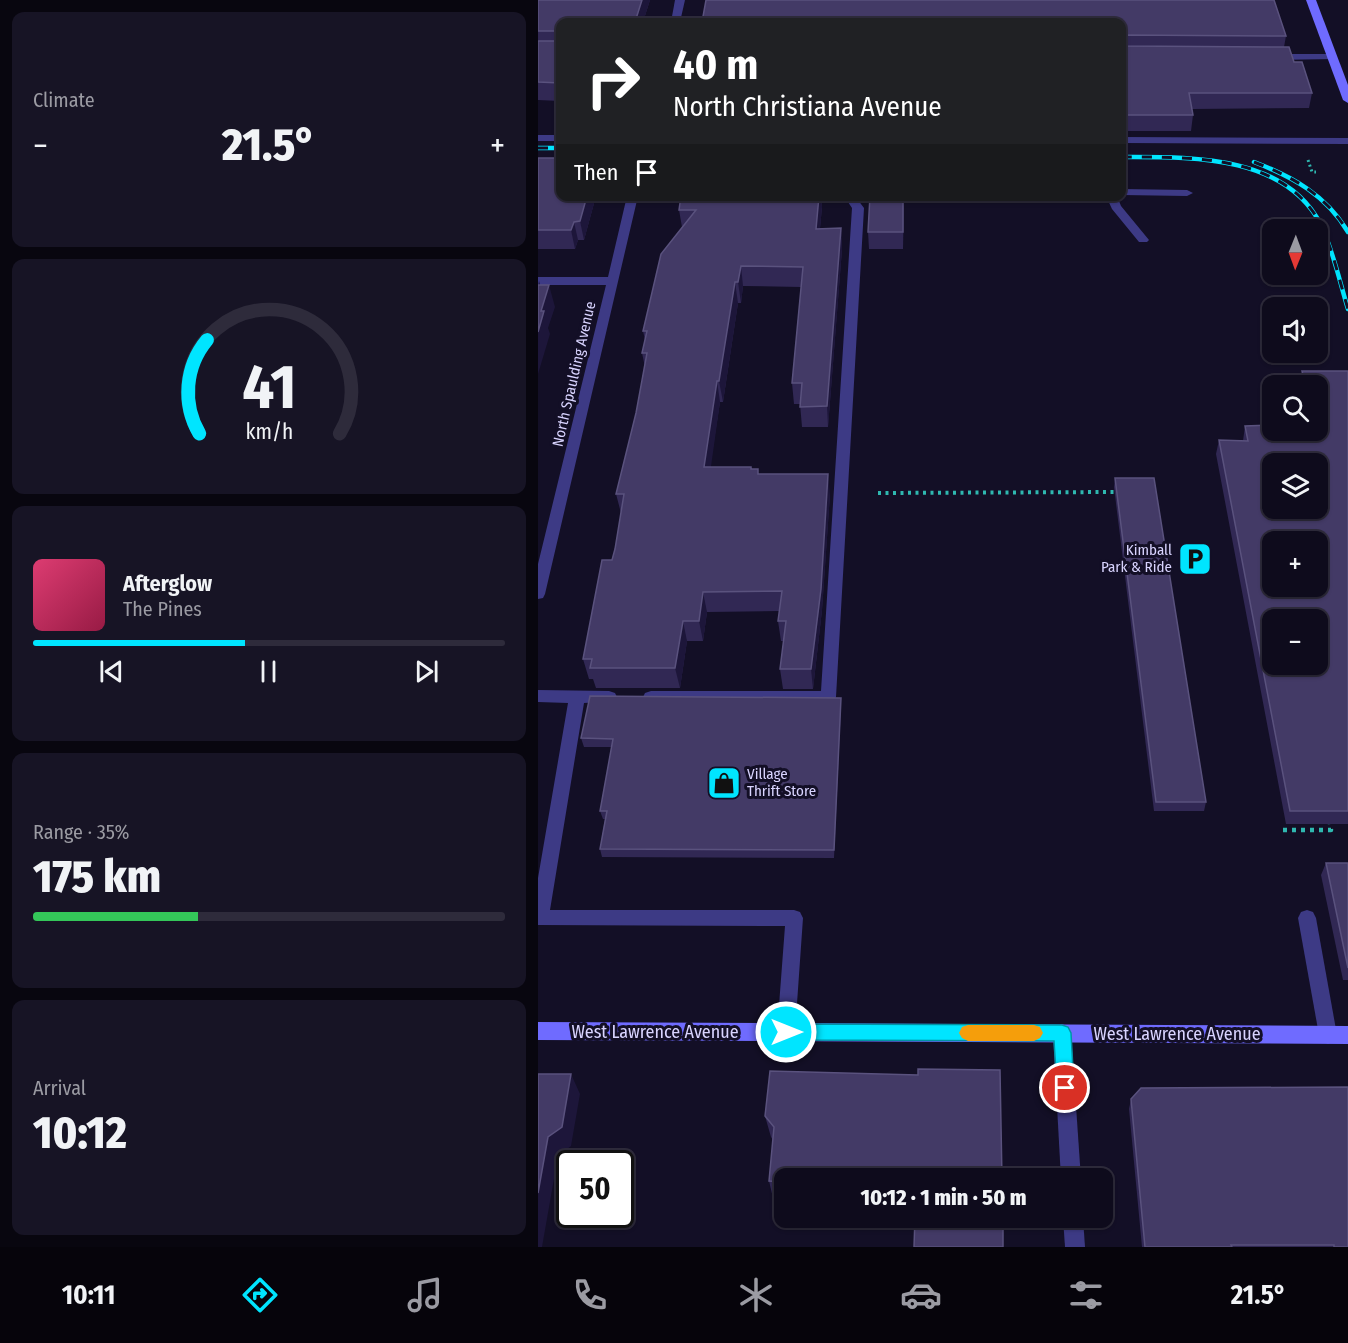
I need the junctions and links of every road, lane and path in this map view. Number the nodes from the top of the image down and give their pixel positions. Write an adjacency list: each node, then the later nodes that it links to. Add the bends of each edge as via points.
1 (680, 0): 3 (street)
2 (1310, 0): 5 (main road)
3 (676, 18)
4 (1265, 57): 5 (street)
5 (1332, 57): 6 (main road)
6 (1348, 100)
7 (538, 138): 8 (street)
8 (556, 138)
9 (1126, 140): 10 (street)
10 (1348, 141)
11 (1308, 159): 12 (path, via 1312,172)
12 (1316, 172)
13 (1126, 192): 14 (street)
14 (1187, 193)
15 (632, 201): 20 (street, North Spaulding Avenue)
16 (853, 201): 25 (street, via 858,208 828,697)
17 (1113, 201): 18 (street)
18 (1143, 240)
19 (538, 281): 20 (street)
20 (613, 281): 23 (street, North Spaulding Avenue)
21 (1115, 492): 22 (path)
22 (878, 493)
23 (538, 594)
24 (538, 696): 25 (street)
25 (577, 696): 30 (street, via 540,918 794,918)
26 (1330, 824): 27 (path, via 1331,830)
27 (1283, 830)
28 (1306, 918): 32 (street)
29 (538, 1031): 30 (main road, West Lawrence Avenue)
30 (786, 1032): 31 (main road, West Lawrence Avenue)
31 (1062, 1033): 32 (main road, West Lawrence Avenue); 34 (street)
32 (1328, 1035): 33 (main road, West Lawrence Avenue)
33 (1348, 1035)
34 (1070, 1168)
35 (1074, 1228): 36 (street)
36 (1075, 1247)

